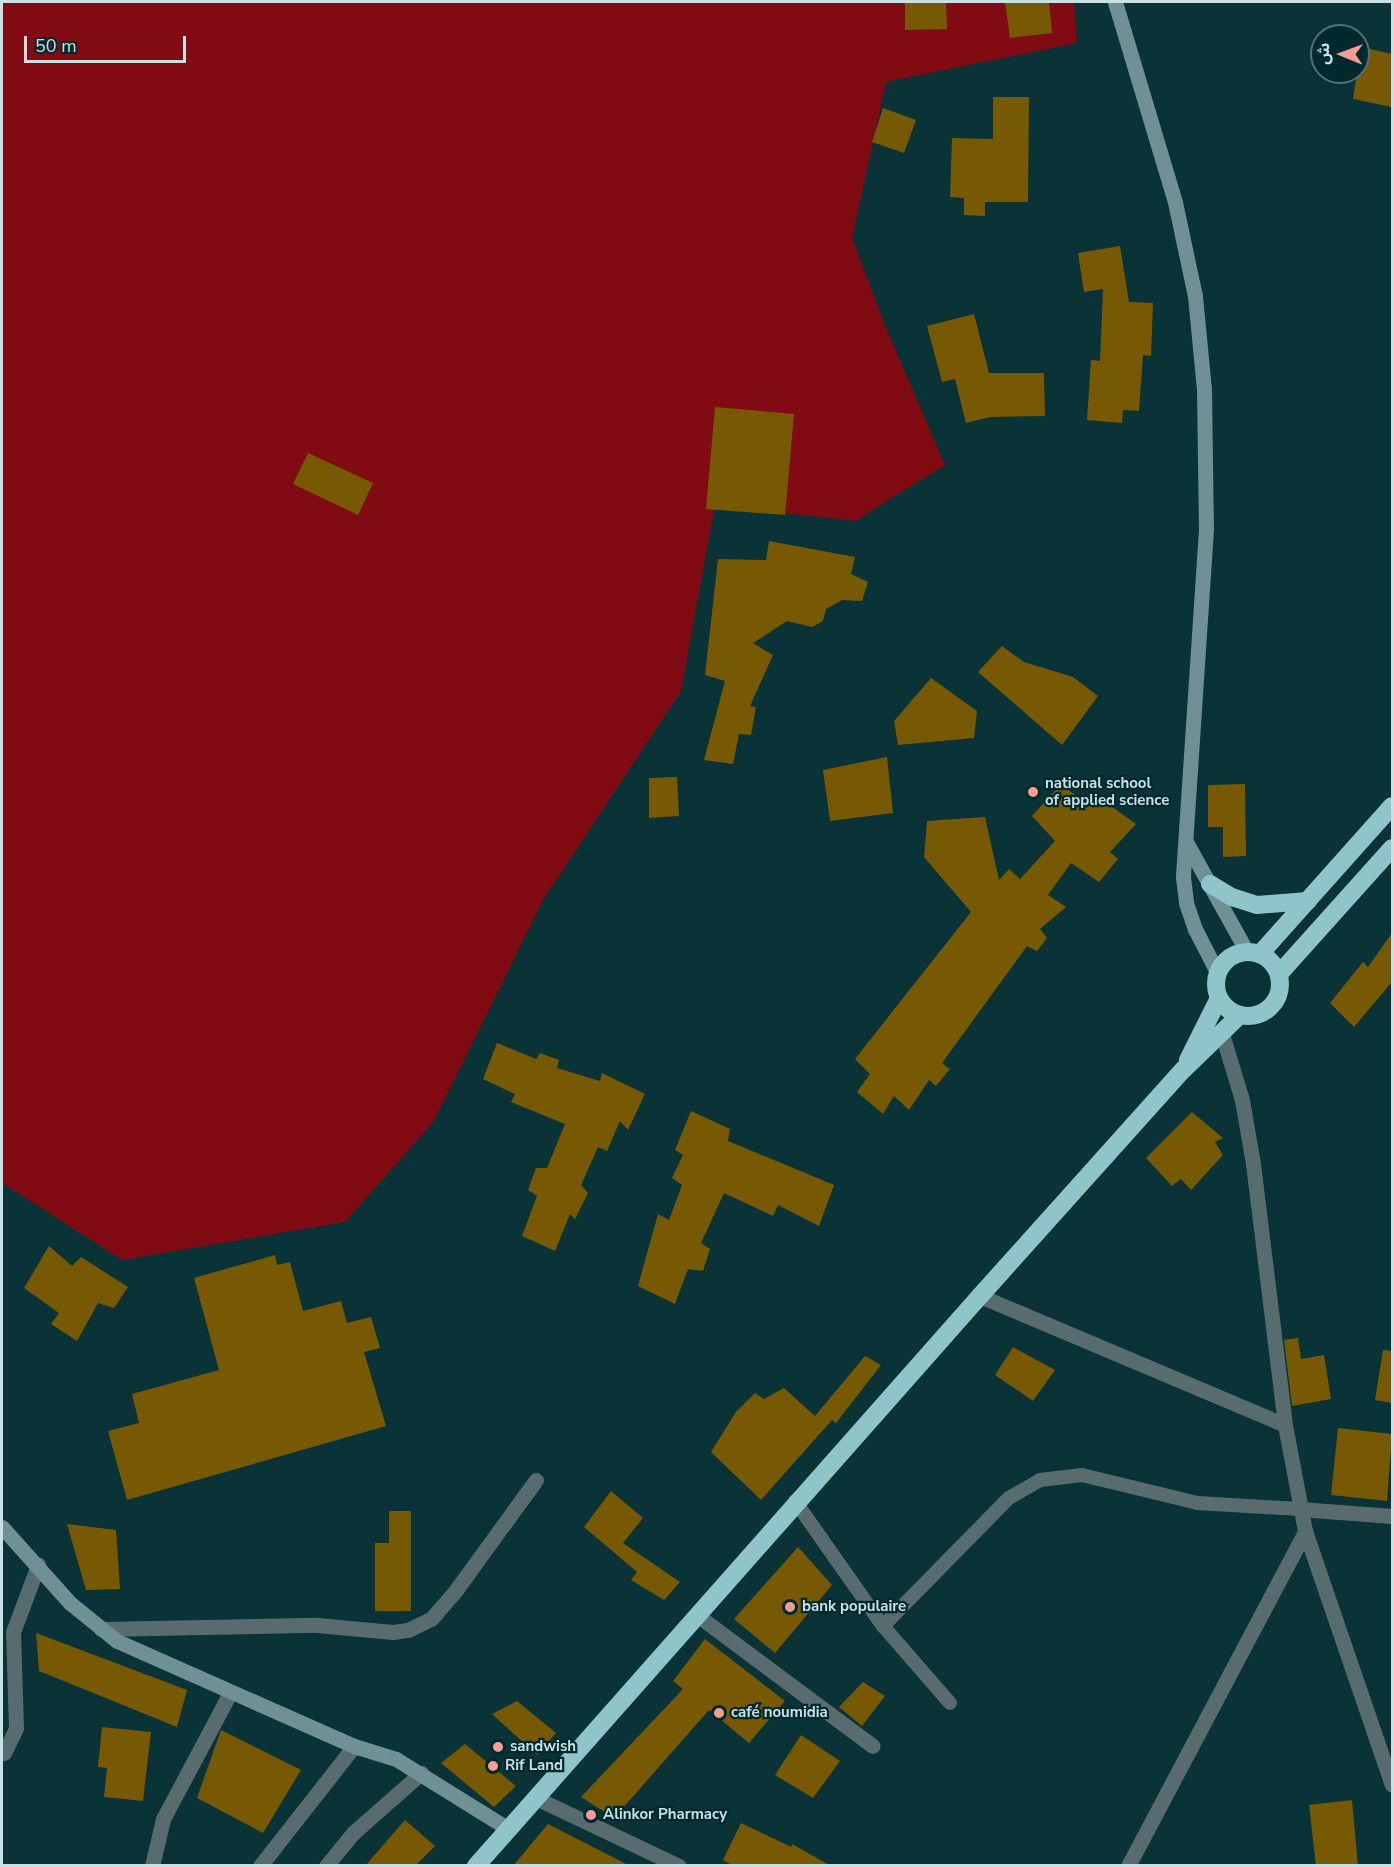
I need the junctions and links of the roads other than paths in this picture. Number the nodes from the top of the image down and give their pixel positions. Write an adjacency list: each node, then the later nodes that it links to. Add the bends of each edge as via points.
1 (1114, 2): 3 (street, via 1186,245 1204,389 1206,529)
2 (1392, 806): 6 (highway)
3 (1186, 842): 5 (street); 8 (street, via 1186,903)
4 (1392, 848): 9 (highway)
5 (1210, 884): 6 (highway, via 1257,905 1283,906); 7 (street)
6 (1308, 901): 7 (highway)
7 (1253, 953): 8 (highway, via 1229,958); 9 (highway)
8 (1218, 974): 10 (highway)
9 (1279, 974): 11 (highway, via 1281,985 1272,1006 1263,1013)
10 (1219, 998): 11 (highway); 13 (highway)
11 (1240, 1015): 12 (highway)
12 (1222, 1034): 13 (highway); 15 (street, via 1242,1100 1253,1164)
13 (1183, 1070): 14 (highway)
14 (980, 1296): 15 (street); 17 (highway)
15 (1285, 1425): 18 (street)
16 (536, 1480): 25 (street, via 456,1590 431,1619 408,1630 317,1625)
17 (795, 1502): 23 (highway); 24 (lane)
18 (1300, 1509): 19 (street); 21 (street); 24 (lane, via 1198,1503 1082,1475 1040,1480 1009,1498)
19 (1392, 1516)
20 (2, 1527): 22 (street)
21 (1305, 1531): 32 (street); 40 (street)
22 (38, 1565): 25 (street, via 70,1603); 30 (street, via 13,1632 16,1728)
23 (697, 1615): 29 (street); 33 (highway)
24 (883, 1626): 27 (lane)
25 (101, 1629): 26 (street, via 138,1651)
26 (230, 1693): 28 (street); 35 (street, via 163,1819)
27 (950, 1703)
28 (354, 1746): 31 (street, via 396,1759); 36 (street)
29 (873, 1746)
30 (3, 1753)
31 (421, 1773): 34 (street); 37 (street, via 353,1833)
32 (1392, 1785)
33 (538, 1799): 34 (highway); 39 (street)
34 (507, 1828): 38 (highway)
35 (152, 1866)
36 (260, 1866)
37 (326, 1866)
38 (476, 1866)
39 (679, 1866)
40 (1128, 1866)

